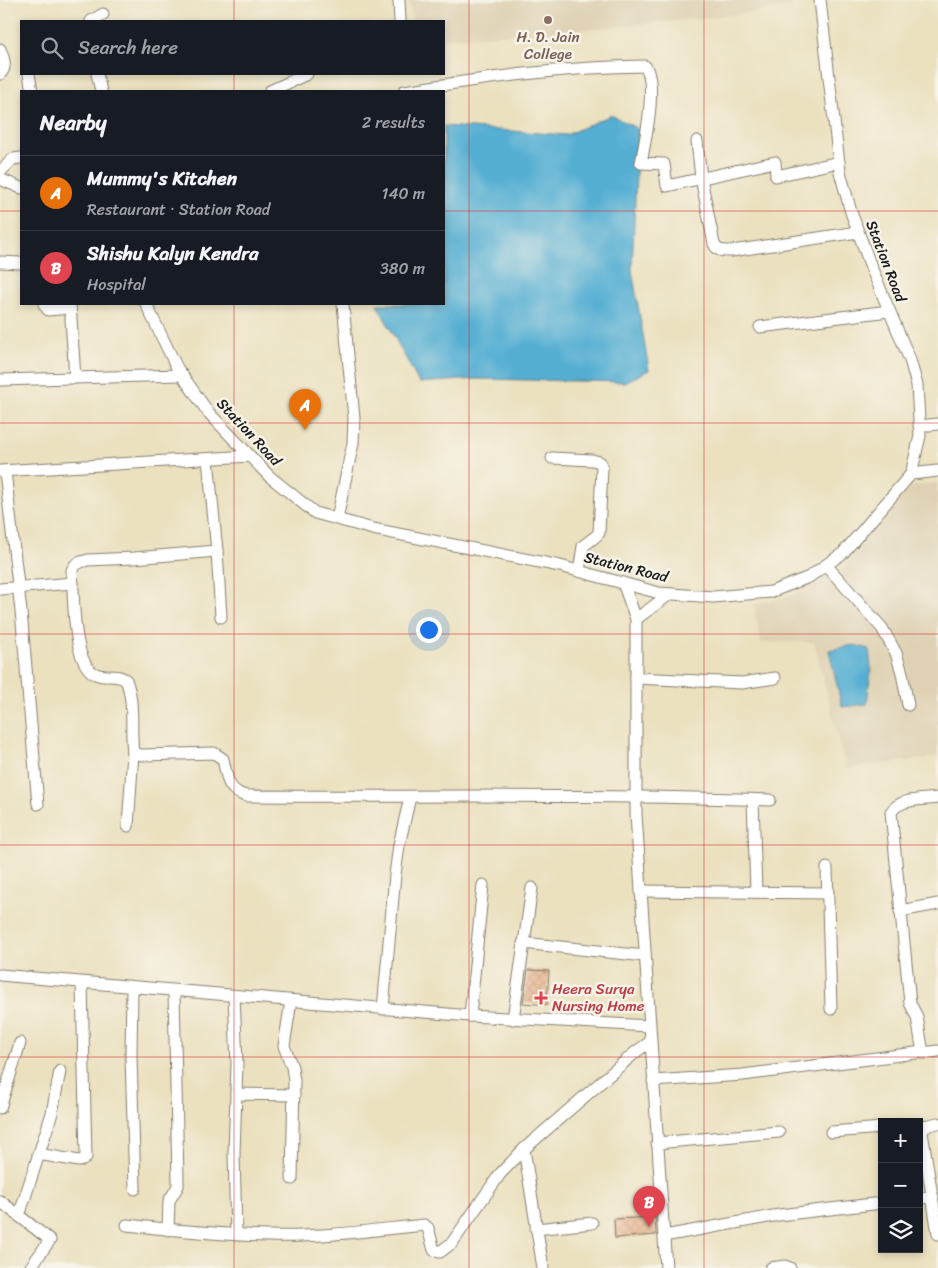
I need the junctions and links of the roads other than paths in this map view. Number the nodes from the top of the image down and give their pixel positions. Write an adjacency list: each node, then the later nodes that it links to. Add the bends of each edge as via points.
1 (399, 0): 5 (street)
2 (820, 0): 17 (street, Station Road)
3 (103, 14): 4 (street)
4 (92, 20)
5 (400, 20)
6 (0, 48): 7 (street, via 5,66)
7 (0, 74)
8 (29, 75): 11 (street)
9 (97, 75): 12 (street)
10 (305, 75): 13 (street)
11 (32, 90)
12 (101, 90)
13 (272, 90)
14 (410, 90): 19 (street, via 562,70 645,66 650,81 650,100 641,163 664,164 667,186)
15 (697, 141): 19 (street)
16 (20, 158): 18 (street, via 13,159)
17 (839, 162): 19 (street, via 776,176 775,162); 22 (street, Station Road)
18 (0, 172)
19 (701, 178): 22 (street, via 714,244 720,251)
20 (0, 179): 21 (street)
21 (20, 188)
22 (858, 232): 29 (street, Station Road)
23 (0, 262): 24 (street)
24 (20, 263)
25 (45, 305): 28 (street, via 48,310)
26 (147, 305): 31 (street, Station Road)
27 (343, 305): 42 (street, via 354,418 352,456)
28 (70, 306): 32 (street)
29 (889, 311): 30 (street); 35 (street, Station Road, via 917,385)
30 (760, 327)
31 (182, 375): 32 (street); 36 (street, Station Road, via 208,412)
32 (75, 378): 33 (street)
33 (0, 380)
34 (938, 424): 35 (street)
35 (919, 426): 41 (street, Station Road, via 920,436)
36 (250, 456): 38 (street); 42 (street, Station Road, via 269,476 315,513)
37 (552, 458): 45 (street, via 592,460 600,462 602,467 599,533 583,546)
38 (208, 459): 39 (street); 43 (street)
39 (3, 471): 49 (street)
40 (938, 471): 41 (street)
41 (910, 474): 44 (street, Station Road, via 843,553)
42 (338, 519): 45 (street, Station Road)
43 (217, 550): 46 (street, via 80,562 72,570); 51 (street)
44 (826, 565): 50 (street, Station Road, via 809,577 771,592 713,597); 55 (street, via 882,628 896,653)
45 (580, 571): 47 (street, Station Road)
46 (73, 583): 49 (street); 56 (street, via 77,642 83,661 95,674 126,680)
47 (623, 583): 50 (street, Station Road); 52 (street)
48 (0, 589): 49 (street)
49 (19, 589): 62 (street)
50 (670, 594): 52 (street)
51 (221, 617)
52 (636, 619): 53 (street)
53 (636, 678): 54 (street, via 742,683); 57 (street)
54 (775, 678)
55 (908, 705)
56 (133, 752): 58 (street, via 142,755 214,753 223,759 230,786 237,794 247,796); 63 (street)
57 (636, 796): 58 (street); 60 (street); 67 (street)
58 (410, 797): 80 (street, via 395,875)
59 (938, 798): 71 (street, via 901,803 891,812)
60 (752, 800): 61 (street); 68 (street)
61 (770, 800)
62 (38, 804)
63 (128, 826)
64 (827, 868): 69 (street)
65 (483, 885): 82 (street)
66 (532, 888): 72 (street)
67 (641, 891): 68 (street); 73 (street)
68 (756, 892): 69 (street)
69 (828, 892): 81 (street)
70 (938, 904): 71 (street)
71 (900, 910): 88 (street, via 910,1003 917,1017)
72 (523, 943): 73 (street); 83 (street)
73 (645, 956): 84 (street)
74 (0, 975): 75 (street)
75 (82, 982): 76 (street); 100 (street, via 86,1157 78,1161)
76 (132, 987): 77 (street); 102 (street)
77 (174, 991): 78 (street); 111 (street, via 178,1186 169,1201)
78 (234, 996): 79 (street); 91 (street)
79 (291, 1001): 80 (street); 92 (street, via 284,1046 293,1072)
80 (383, 1009): 82 (street)
81 (831, 1009)
82 (470, 1016): 83 (street)
83 (513, 1019): 84 (street)
84 (649, 1026): 85 (street)
85 (650, 1042): 90 (street); 99 (street)
86 (20, 1043): 93 (street)
87 (938, 1051): 88 (street)
88 (923, 1052): 90 (street, via 743,1075)
89 (60, 1071): 100 (street, via 52,1113)
90 (653, 1081): 98 (street)
91 (236, 1094): 92 (street); 112 (street)
92 (294, 1095): 101 (street)
93 (0, 1108)
94 (928, 1124): 103 (street, via 923,1127 922,1136)
95 (878, 1128): 97 (street)
96 (778, 1132): 98 (street)
97 (831, 1132)
98 (657, 1143): 114 (street)
99 (524, 1149): 110 (street); 112 (street, via 500,1174 452,1242 440,1252 434,1250 428,1228 424,1225 307,1235)
100 (38, 1154): 107 (street)
101 (292, 1179)
102 (135, 1189)
103 (933, 1197): 104 (street); 113 (street)
104 (923, 1198)
105 (0, 1201): 107 (street)
106 (878, 1204): 114 (street, via 779,1216)
107 (19, 1216): 115 (street, via 50,1240)
108 (592, 1223): 110 (street)
109 (127, 1225): 111 (street)
110 (536, 1229): 116 (street)
111 (168, 1230): 112 (street)
112 (236, 1234)
113 (938, 1234)
114 (664, 1236): 117 (street)
115 (30, 1268)
116 (542, 1268)
117 (666, 1268)
118 (770, 1268): 119 (street)
119 (790, 1268)

